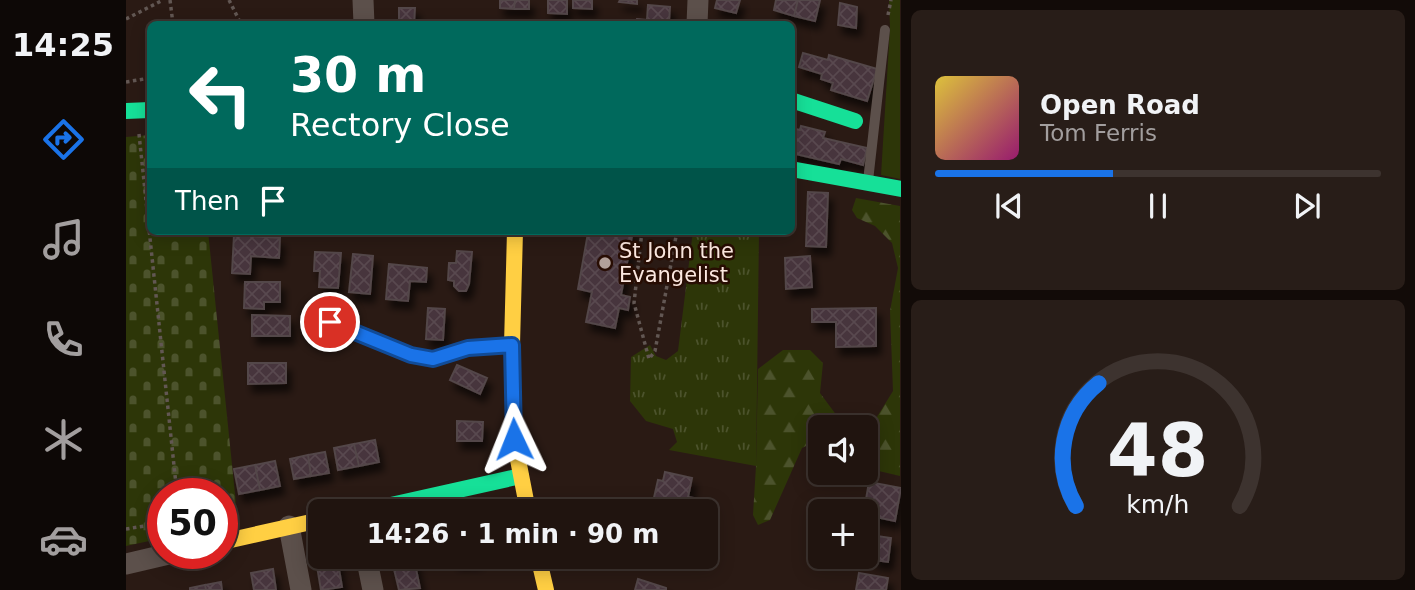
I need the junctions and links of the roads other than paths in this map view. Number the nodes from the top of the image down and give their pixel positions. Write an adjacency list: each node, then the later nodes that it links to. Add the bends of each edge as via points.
1 (363, 0): 3 (street)
2 (698, 0): 4 (street)
3 (364, 21)
4 (697, 21)
5 (885, 30): 9 (lane)
6 (795, 101): 7 (street)
7 (855, 121)
8 (795, 170): 9 (street)
9 (867, 183): 10 (street)
10 (901, 189)
11 (515, 235): 13 (street)
12 (330, 322): 13 (street, via 411,355 433,359 468,348)
13 (512, 345): 14 (street, via 514,439)
14 (521, 476): 15 (street); 16 (street)
15 (418, 499)
16 (526, 499)
17 (308, 522): 18 (street)
18 (289, 526): 19 (street); 24 (street)
19 (238, 537)
20 (147, 559): 21 (street)
21 (126, 564)
22 (369, 569): 25 (street)
23 (541, 569): 26 (street)
24 (301, 590)
25 (373, 590)
26 (546, 590)

